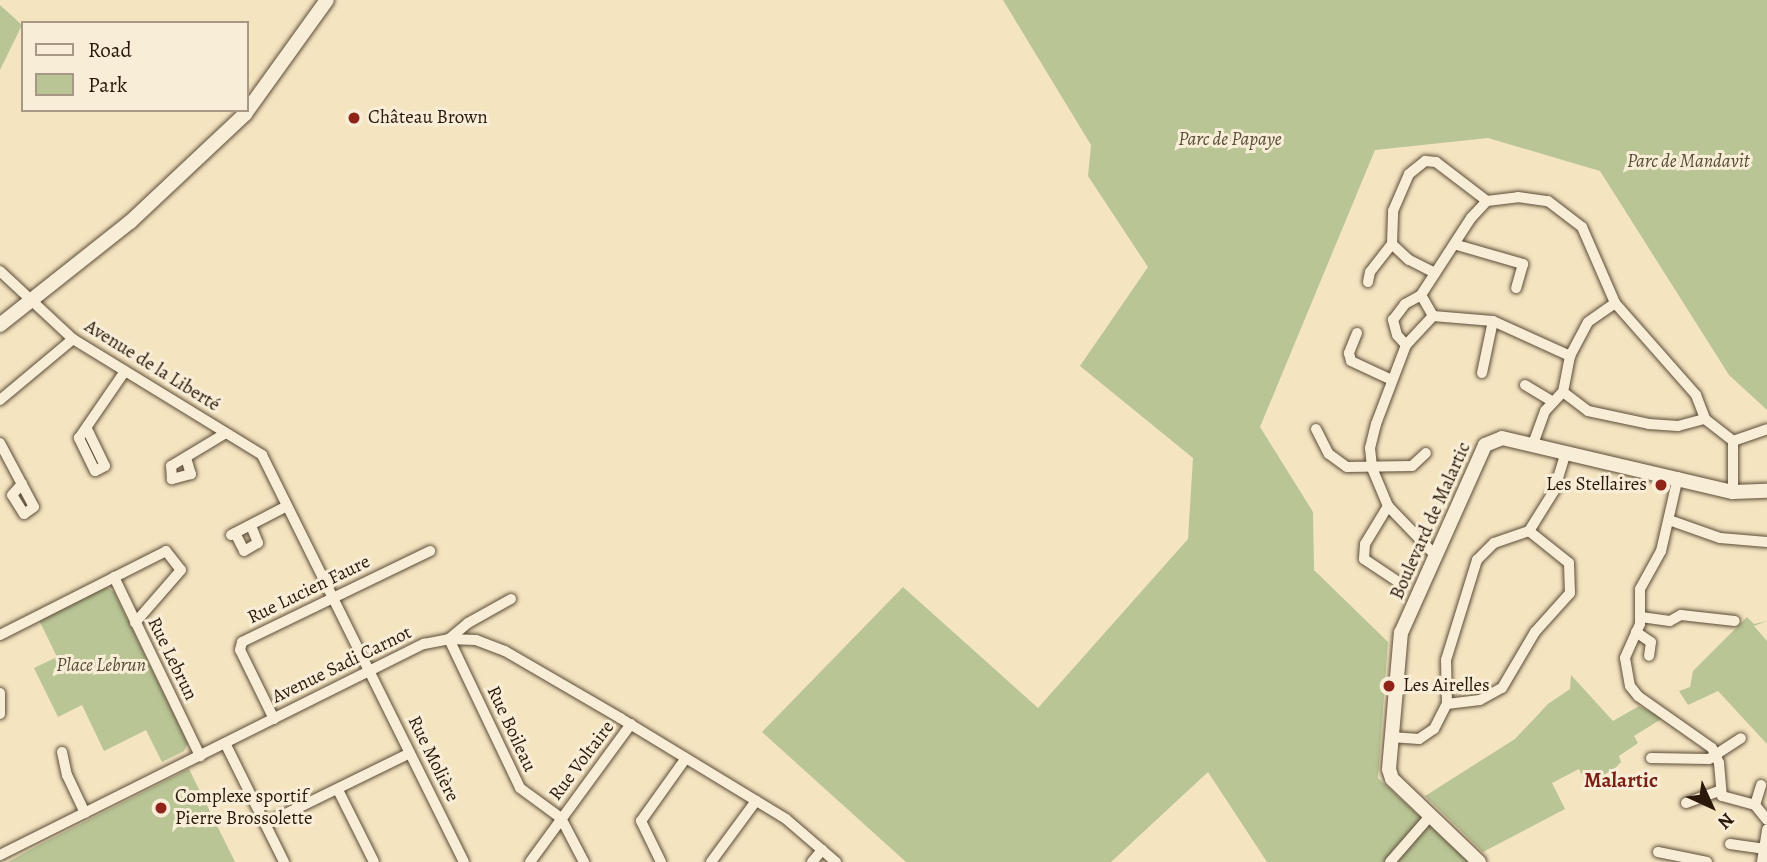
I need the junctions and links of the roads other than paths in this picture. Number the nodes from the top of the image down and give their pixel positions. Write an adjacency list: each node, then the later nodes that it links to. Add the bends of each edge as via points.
1 (327, 0): 2 (street)
2 (248, 110)
3 (246, 112): 12 (street, via 130,222)
4 (1487, 201): 5 (street, via 1443,167 1425,161 1403,186 1391,221); 6 (street, via 1471,218); 13 (street, via 1537,198 1573,217 1590,240)
5 (1392, 244): 8 (street, via 1409,260); 9 (street, via 1370,272)
6 (1457, 245): 8 (street); 10 (street, via 1523,264)
7 (0, 271): 12 (street, Avenue de la Liberté)
8 (1435, 273): 11 (street)
9 (1368, 282)
10 (1516, 288)
11 (1421, 295): 14 (street); 19 (street, via 1405,304 1394,320 1396,335)
12 (30, 298): 16 (street); 18 (street, Avenue de la Liberté)
13 (1615, 303): 20 (street, via 1593,316); 28 (street, via 1696,395)
14 (1433, 316): 15 (street); 19 (street)
15 (1493, 321): 20 (street); 22 (street)
16 (0, 325)
17 (1357, 333): 23 (street, via 1351,361)
18 (73, 339): 21 (street, Avenue de la Liberté); 26 (street)
19 (1406, 345): 23 (street)
20 (1570, 356): 25 (street)
21 (125, 371): 29 (street); 32 (street, Avenue de la Liberté)
22 (1482, 373)
23 (1392, 380): 40 (street, via 1370,449)
24 (1525, 385): 27 (street)
25 (1563, 392): 27 (street); 28 (street, via 1588,411 1649,425 1678,426)
26 (0, 400)
27 (1553, 402): 35 (street, via 1541,419)
28 (1705, 419): 33 (street)
29 (87, 429)
30 (1316, 429): 40 (street, via 1329,454 1347,467)
31 (1767, 429): 33 (street)
32 (226, 433): 38 (street, Avenue de la Liberté); 39 (street)
33 (1733, 441): 44 (street)
34 (0, 443): 42 (street)
35 (1533, 444): 36 (street, Boulevard de Malartic); 52 (street, Boulevard de Malartic, via 1502,438 1488,441)
36 (1566, 452): 41 (street, Boulevard de Malartic); 49 (street, via 1554,491)
37 (1426, 453): 40 (street, via 1412,466)
38 (262, 455): 45 (street, Rue Molière)
39 (186, 458)
40 (1372, 468): 46 (street)
41 (1678, 477): 44 (street, Boulevard de Malartic); 47 (street)
42 (22, 484)
43 (1767, 491): 44 (street, Boulevard de Malartic)
44 (1733, 492)
45 (287, 506): 48 (street); 55 (street, Rue Molière)
46 (1388, 506): 52 (street); 54 (street, via 1365,544 1364,559)
47 (1669, 520): 50 (street, via 1720,538); 57 (street, via 1657,561 1640,589)
48 (250, 526): 48 (street, via 233,534 244,551 258,543)
49 (1529, 531): 66 (street, via 1494,543 1477,561 1446,660); 66 (street, via 1569,563 1570,593 1535,632 1502,688 1480,700)
50 (1767, 542)
51 (430, 551): 55 (street, Rue Lucien Faure)
52 (1436, 555): 70 (street, Boulevard de Malartic, via 1398,645)
53 (114, 577): 59 (street, Rue Lebrun); 59 (street, via 166,551 181,570); 61 (street)
54 (1400, 583)
55 (333, 597): 64 (street, Rue Molière); 68 (street, Rue Lucien Faure, via 240,646)
56 (511, 599): 62 (street, via 468,622)
57 (1641, 617): 58 (street); 60 (street)
58 (1735, 621)
59 (135, 623): 75 (street, Rue Lebrun)
60 (1636, 632): 63 (street, via 1651,642); 76 (street, via 1625,658 1633,691)
61 (0, 635)
62 (449, 639): 64 (street, Avenue Sadi Carnot, via 424,644); 69 (street, Avenue Sadi Carnot, via 476,640 505,652); 87 (street, Rue Boileau, via 520,788)
63 (1649, 656)
64 (370, 671): 68 (street, Avenue Sadi Carnot); 74 (street, Rue Molière)
65 (0, 693): 67 (street)
66 (1447, 704): 70 (street, via 1425,736)
67 (0, 714)
68 (274, 719): 72 (street, Avenue Sadi Carnot)
69 (631, 724): 77 (street, Avenue Sadi Carnot); 87 (street, Rue Voltaire)
70 (1391, 737): 86 (street, Boulevard de Malartic, via 1389,774)
71 (1741, 738): 76 (street)
72 (225, 743): 75 (street, Avenue Sadi Carnot); 89 (street)
73 (62, 752): 85 (street)
74 (411, 753): 80 (street); 98 (street, Rue Molière)
75 (200, 755): 85 (street, Avenue Sadi Carnot)
76 (1716, 755): 78 (street, via 1675,762); 81 (street)
77 (686, 758): 82 (street, Avenue Sadi Carnot); 101 (street, via 641,821)
78 (1651, 758)
79 (1761, 785): 84 (street)
80 (338, 790): 89 (street); 97 (street)
81 (1719, 792): 83 (street); 84 (street, via 1729,800)
82 (756, 801): 92 (street, Avenue Sadi Carnot); 102 (street)
83 (1686, 803)
84 (1755, 805): 88 (street)
85 (85, 813): 95 (street, Avenue Sadi Carnot)
86 (1431, 815): 105 (street); 106 (street, Boulevard de Malartic)
87 (561, 818): 99 (street, Rue Voltaire); 100 (street)
88 (1767, 820)
89 (265, 824): 96 (street)
90 (1767, 829): 94 (street)
91 (1730, 844): 94 (street)
92 (821, 849): 103 (street); 104 (street, Avenue Sadi Carnot)
93 (1658, 852): 107 (street)
94 (1764, 854)
95 (0, 855)
96 (284, 862)
97 (374, 862)
98 (464, 862)
99 (530, 862)
100 (584, 862)
101 (661, 862)
102 (711, 862)
103 (812, 862)
104 (836, 862)
105 (1391, 862)
106 (1479, 862)
107 (1707, 862)

